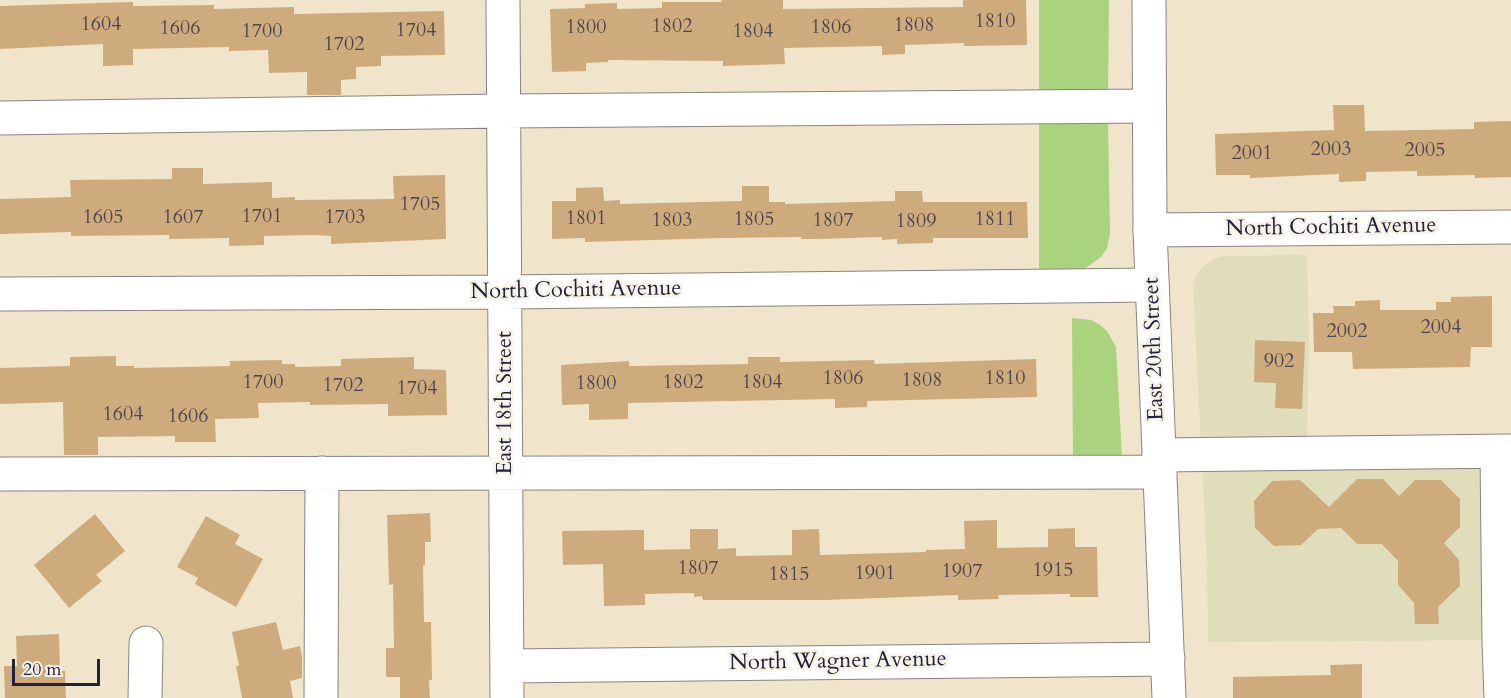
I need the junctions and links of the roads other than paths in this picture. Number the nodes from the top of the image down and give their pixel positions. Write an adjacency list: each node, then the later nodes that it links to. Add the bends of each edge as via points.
1 (503, 0): 4 (street, East 18th Street)
2 (1149, 0): 3 (street, East 20th Street)
3 (1149, 106): 4 (street); 7 (street, East 20th Street)
4 (504, 111): 5 (street); 9 (street, East 18th Street)
5 (0, 118)
6 (1511, 227): 7 (street, North Cochiti Avenue)
7 (1150, 230): 8 (street, East 20th Street)
8 (1152, 285): 9 (street, North Cochiti Avenue); 12 (street, East 20th Street)
9 (505, 292): 10 (street, North Cochiti Avenue); 13 (street, East 18th Street)
10 (0, 294)
11 (1504, 451): 12 (street); 23 (street)
12 (1160, 463): 13 (street); 17 (street, East 20th Street)
13 (507, 472): 14 (street); 18 (street, East 18th Street)
14 (322, 473): 15 (street); 20 (street)
15 (0, 474)
16 (146, 643): 19 (street)
17 (1168, 659): 18 (street, North Wagner Avenue); 22 (street, East 20th Street)
18 (508, 666): 21 (street, East 18th Street)
19 (145, 698)
20 (321, 698)
21 (507, 698)
22 (1169, 698)
23 (1501, 698)

